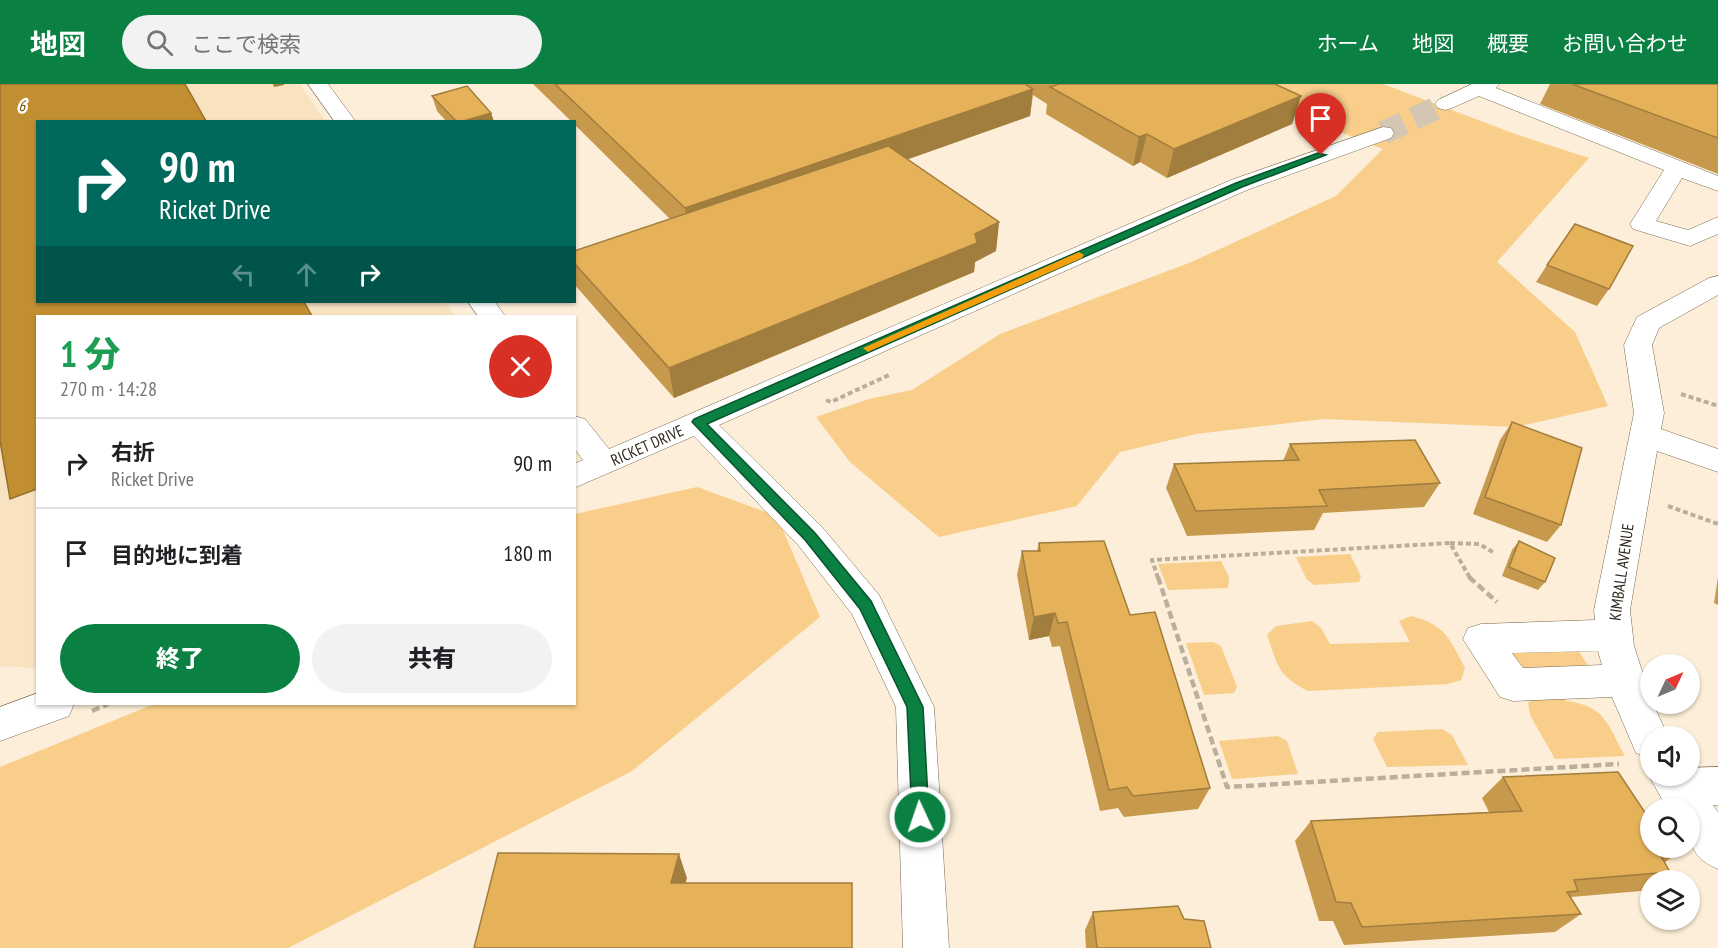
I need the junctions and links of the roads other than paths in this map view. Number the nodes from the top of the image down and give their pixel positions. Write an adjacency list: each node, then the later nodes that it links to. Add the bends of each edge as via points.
1 (318, 84): 4 (street)
2 (1484, 86): 3 (street); 6 (street)
3 (1445, 104)
4 (345, 120)
5 (1383, 133): 12 (street, RICKET DRIVE, via 1239,185)
6 (1677, 167): 7 (street); 8 (street, via 1642,224 1690,239)
7 (1718, 184)
8 (1718, 224)
9 (1718, 284): 14 (street, KIMBALL AVENUE, via 1647,323 1638,345 1649,413)
10 (482, 303): 11 (street)
11 (491, 315)
12 (698, 422): 16 (street, RICKET DRIVE); 27 (street, via 810,536 866,605 915,707)
13 (576, 429): 16 (street)
14 (1645, 435): 15 (street); 18 (street, KIMBALL AVENUE, via 1612,610)
15 (1718, 461)
16 (603, 464): 17 (street, RICKET DRIVE)
17 (576, 476)
18 (1613, 635): 19 (street, KIMBALL AVENUE); 19 (street, via 1481,639 1513,685)
19 (1623, 680): 22 (street, KIMBALL AVENUE)
20 (52, 705): 21 (street)
21 (0, 724)
22 (1638, 751)
23 (1700, 784): 25 (street)
24 (1676, 786): 26 (street)
25 (1718, 786)
26 (1718, 848)
27 (926, 948)

